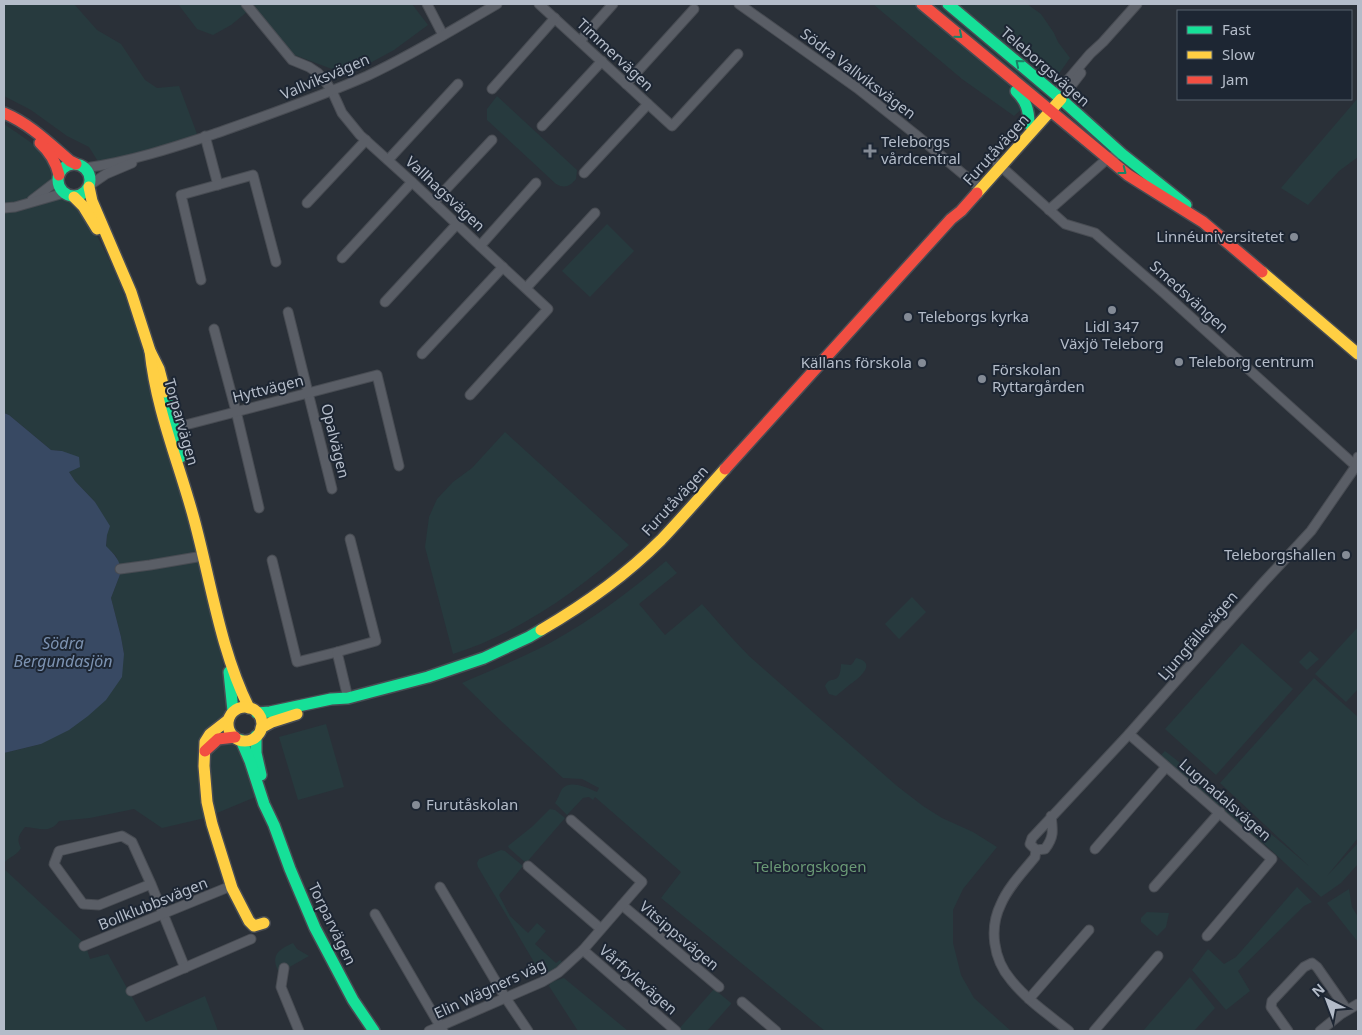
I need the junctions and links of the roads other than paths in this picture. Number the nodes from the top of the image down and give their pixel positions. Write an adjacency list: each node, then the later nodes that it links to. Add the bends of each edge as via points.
1 (246, 4): 23 (street, Vallhagsvägen, via 292,60 318,72)
2 (427, 4): 12 (street)
3 (497, 4): 12 (street, Vallviksvägen)
4 (539, 4): 11 (street, Timmervägen)
5 (613, 4): 13 (street)
6 (739, 4): 43 (street, Södra Vallviksvägen, via 857,88)
7 (922, 4): 18 (street, Teleborgsvägen, one-way to 18)
8 (948, 4): 21 (street, Teleborgsvägen, one-way to 8)
9 (1137, 4): 14 (street)
10 (694, 9): 20 (street)
11 (555, 18): 13 (street, Timmervägen); 22 (street)
12 (443, 35): 23 (street, Vallviksvägen, via 368,76)
13 (580, 41): 16 (street, Timmervägen)
14 (1103, 42): 17 (street); 25 (street, via 1095,56)
15 (738, 54): 24 (street, Timmervägen, via 672,126)
16 (602, 61): 20 (street, Timmervägen); 27 (street)
17 (1081, 65): 21 (street, via 1059,82); 25 (street)
18 (1002, 71): 25 (street, Teleborgsvägen); 26 (street, via 1009,85 1026,102)
19 (458, 84): 34 (street)
20 (626, 84): 24 (street, Timmervägen)
21 (1045, 86): 25 (street, Teleborgsvägen)
22 (492, 89)
23 (332, 91): 28 (street, Vallviksvägen); 29 (street, Vallhagsvägen, via 342,113)
24 (648, 104): 37 (street)
25 (1053, 104): 26 (street, Furutåvägen); 32 (street, Teleborgsvägen); 33 (street, Teleborgsvägen); 35 (street, Furutåvägen)
26 (1029, 124): 35 (street, Furutåvägen)
27 (542, 126)
28 (205, 136): 31 (street, Vallviksvägen); 41 (street)
29 (366, 140): 34 (street, Vallhagsvägen); 47 (street)
30 (492, 140): 45 (street)
31 (153, 154): 36 (street, Vallviksvägen, via 98,166); 42 (street, Vallviksvägen, via 106,174)
32 (1122, 154): 33 (street); 51 (street, Teleborgsvägen)
33 (1107, 159): 49 (street); 51 (street, Teleborgsvägen, one-way to 51)
34 (388, 160): 39 (street, Vallhagsvägen)
35 (998, 164): 43 (street, Furutåvägen); 49 (street, Smedsvängen)
36 (80, 166): 38 (street, via 66,167); 38 (street, via 31,127 4,113 44,146 58,166); 42 (street, via 90,176)
37 (584, 173)
38 (59, 177): 44 (street, via 60,189); 46 (street)
39 (412, 182): 45 (street, Vallhagsvägen); 54 (street)
40 (536, 183): 53 (street)
41 (218, 185): 55 (street, via 253,175); 58 (street, via 181,195)
42 (90, 186): 44 (street, via 83,194); 57 (street, Torparvägen, via 92,201)
43 (978, 187): 80 (street, Furutåvägen, via 961,211 661,540 625,573 529,637 484,658 428,678)
44 (69, 195): 46 (street); 57 (street, Torparvägen, via 88,214)
45 (434, 202): 52 (street, Vallhagsvägen)
46 (28, 203): 48 (street)
47 (307, 203)
48 (4, 208)
49 (1049, 210): 71 (street, Smedsvängen, via 1065,224 1095,233)
50 (595, 213): 59 (street)
51 (1203, 222): 64 (street, Teleborgsvägen)
52 (457, 224): 53 (street, Vallhagsvägen); 60 (street)
53 (480, 246): 56 (street, Vallhagsvägen)
54 (342, 258)
55 (276, 262)
56 (503, 266): 59 (street, Vallhagsvägen); 63 (street)
57 (123, 273): 68 (street, Torparvägen, via 159,369)
58 (201, 280)
59 (526, 288): 66 (street, Vallhagsvägen, via 548,309)
60 (385, 302)
61 (288, 312): 65 (street, Opalvägen)
62 (214, 329): 67 (street)
63 (422, 354)
64 (1358, 354)
65 (308, 393): 67 (street, Hyttvägen); 70 (street, Hyttvägen, via 377,375); 72 (street, Opalvägen)
66 (470, 395)
67 (236, 411): 68 (street, Hyttvägen); 73 (street)
68 (170, 429): 75 (street, Torparvägen, via 181,456 188,500)
69 (1358, 457): 71 (street, Ljungfällevägen)
70 (399, 466)
71 (1357, 466): 84 (street, Ljungfällevägen, via 1311,531)
72 (332, 489)
73 (259, 508)
74 (350, 538): 79 (street, via 376,641)
75 (203, 556): 77 (street); 78 (street, Torparvägen)
76 (272, 560): 79 (street, via 297,662)
77 (120, 569)
78 (223, 638): 81 (street, Torparvägen, via 241,691); 82 (street, Torparvägen, via 232,693)
79 (337, 652): 80 (street)
80 (348, 698): 81 (street, Furutåvägen, via 270,712); 83 (street, Furutåvägen, via 284,718)
81 (253, 710): 82 (street, via 242,707); 83 (street, via 261,722)
82 (231, 716): 85 (street, via 229,730); 86 (street, via 210,734)
83 (258, 732): 85 (street, via 250,739); 91 (street, Torparvägen, via 258,764)
84 (1129, 734): 87 (street, Lugnadalsvägen); 89 (street, Ljungfällevägen)
85 (238, 739): 86 (street, via 222,737); 91 (street, Torparvägen, via 248,756)
86 (205, 751): 96 (street, via 207,802)
87 (1166, 767): 88 (street, Lugnadalsvägen); 92 (street)
88 (1220, 812): 98 (street); 105 (street, Lugnadalsvägen, via 1272,859)
89 (1051, 816): 93 (street, Ljungfällevägen, via 1032,838 1030,844); 93 (street, via 1051,840 1045,849)
90 (571, 820): 99 (street, Elin Wägners väg, via 642,882)
91 (274, 825): 121 (street, Torparvägen, via 316,928 353,1000)
92 (1095, 849)
93 (1036, 850): 115 (street, via 1035,857 1001,903 994,930 1003,969)
94 (528, 866): 103 (street)
95 (151, 884): 95 (street, via 132,842 122,836 59,850 54,864 83,904 99,905); 100 (street)
96 (232, 886): 100 (street, Bollklubbsvägen); 102 (street, via 249,921 254,926)
97 (440, 887): 114 (street)
98 (1154, 887)
99 (622, 905): 103 (street, Elin Wägners väg); 112 (street, Vitsippsvägen)
100 (163, 914): 107 (street, Bollklubbsvägen); 110 (street)
101 (375, 914): 119 (street)
102 (264, 923)
103 (601, 929): 108 (street, Elin Wägners väg)
104 (1089, 930): 115 (street)
105 (1207, 936)
106 (251, 939): 110 (street)
107 (84, 946)
108 (583, 950): 114 (street, Elin Wägners väg, via 559,972); 124 (street, Vårfrylevägen)
109 (1158, 956): 127 (street)
110 (186, 968): 113 (street)
111 (284, 968): 120 (street, via 281,987)
112 (719, 987)
113 (131, 991)
114 (505, 998): 119 (street, Elin Wägners väg); 123 (street)
115 (1030, 999): 126 (street)
116 (742, 1002): 125 (street)
117 (1358, 1004): 118 (street)
118 (1346, 1010): 128 (street, via 1312,963 1304,967 1272,1002 1272,1008); 129 (street)
119 (441, 1029): 122 (street, Elin Wägners väg)
120 (299, 1031)
121 (374, 1031)
122 (429, 1031)
123 (528, 1031)
124 (676, 1031)
125 (776, 1031)
126 (1069, 1031)
127 (1094, 1031)
128 (1288, 1031)
129 (1320, 1031)

